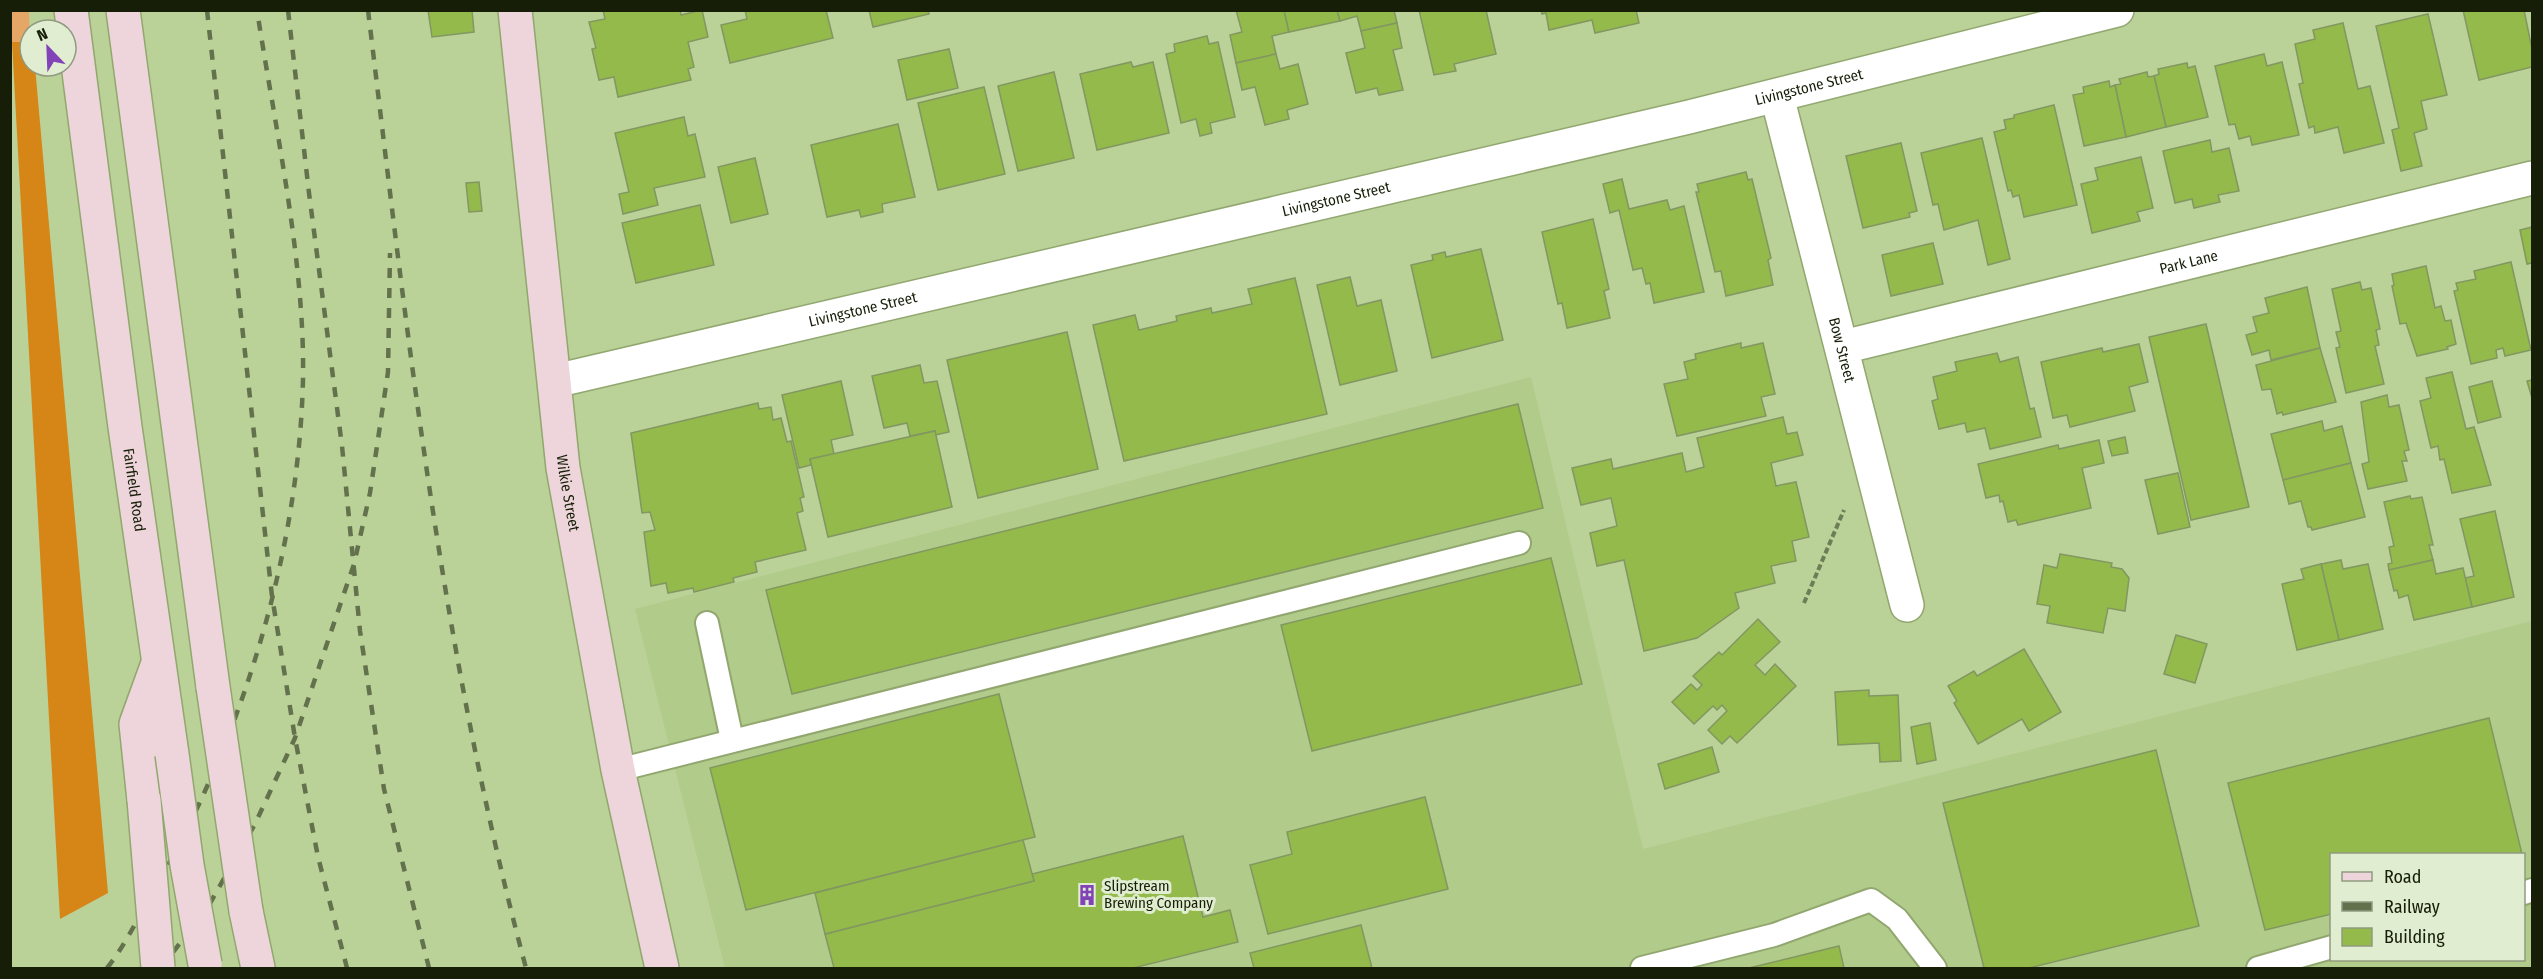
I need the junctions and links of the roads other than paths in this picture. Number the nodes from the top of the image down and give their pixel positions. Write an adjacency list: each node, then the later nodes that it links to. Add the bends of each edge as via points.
1 (71, 10): 12 (main road, Fairfield Road)
2 (123, 10): 18 (main road, bridge, via 213,687)
3 (515, 10): 8 (main road, Wilkie Street)
4 (2117, 10): 5 (street, Livingstone Street)
5 (1777, 96): 7 (street, Bow Street); 8 (street, Livingstone Street)
6 (2532, 178): 7 (street, Park Lane)
7 (1843, 347): 10 (street, Bow Street)
8 (555, 381): 14 (main road, Wilkie Street, via 563,468)
9 (1518, 543): 13 (lane)
10 (1906, 605)
11 (707, 623): 13 (lane)
12 (158, 665): 16 (main road, Fairfield Road, bridge); 17 (main road, bridge, via 136,724)
13 (732, 740): 14 (lane)
14 (618, 770): 19 (main road, Wilkie Street)
15 (2330, 947): 22 (lane)
16 (206, 966)
17 (158, 969)
18 (258, 969)
19 (662, 969)
20 (1642, 969): 21 (lane, via 1774,935 1871,900 1897,920)
21 (1935, 969)
22 (2258, 969)

